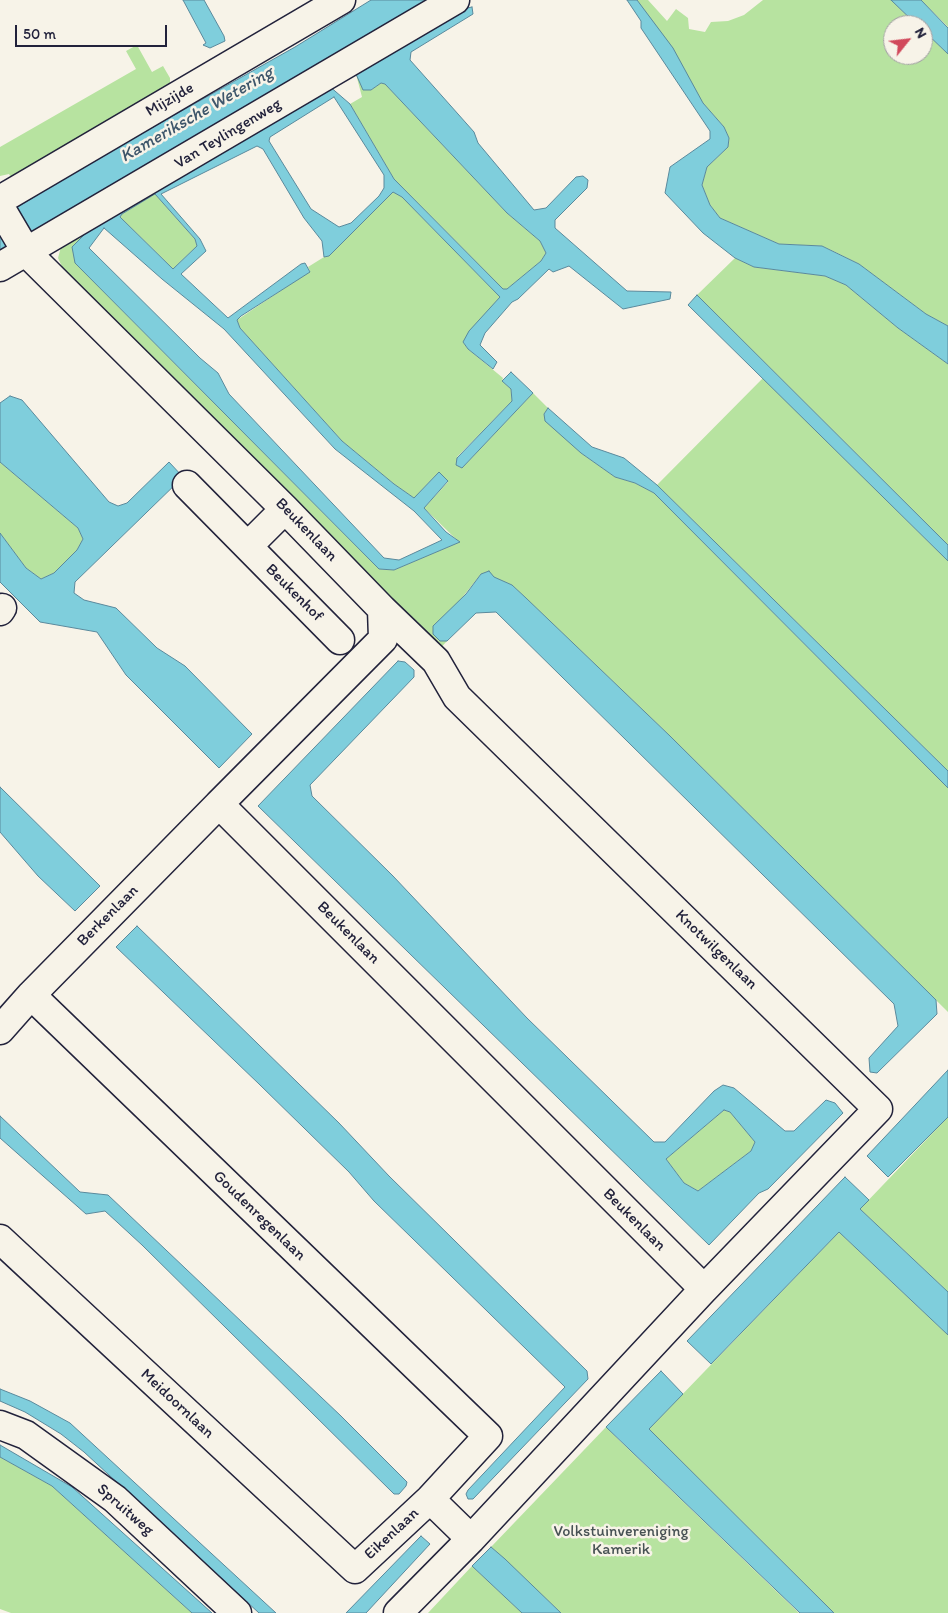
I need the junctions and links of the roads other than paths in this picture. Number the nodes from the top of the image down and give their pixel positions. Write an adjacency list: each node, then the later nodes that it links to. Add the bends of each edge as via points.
1 (341, 0): 3 (street, Mijzijde)
2 (456, 0): 5 (street, Van Teylingenweg)
3 (0, 200)
4 (0, 207): 5 (street, Beukenlaan)
5 (24, 249): 6 (street, Van Teylingenweg); 8 (street, Beukenlaan)
6 (0, 267)
7 (188, 485): 9 (street, Beukenhof)
8 (285, 509): 9 (street); 10 (street, Beukenlaan)
9 (248, 546): 11 (street, Beukenhof)
10 (382, 610): 12 (street, via 383,640); 16 (street, Knotwilgenlaan, via 436,661 458,697 878,1109)
11 (340, 640)
12 (219, 804): 13 (street, Berkenlaan); 16 (street, Beukenlaan)
13 (31, 995): 14 (street, Berkenlaan); 18 (street, Goudenregenlaan)
14 (0, 1030)
15 (0, 1239): 21 (street, Meidoornlaan)
16 (704, 1289): 20 (street)
17 (0, 1425): 22 (street, Spruitweg, via 26,1435 115,1499)
18 (488, 1436): 19 (street, Eikenlaan)
19 (430, 1499): 20 (street, Eikenlaan); 21 (street, Eikenlaan)
20 (471, 1539): 23 (street)
21 (355, 1569)
22 (237, 1613)
23 (398, 1613)

